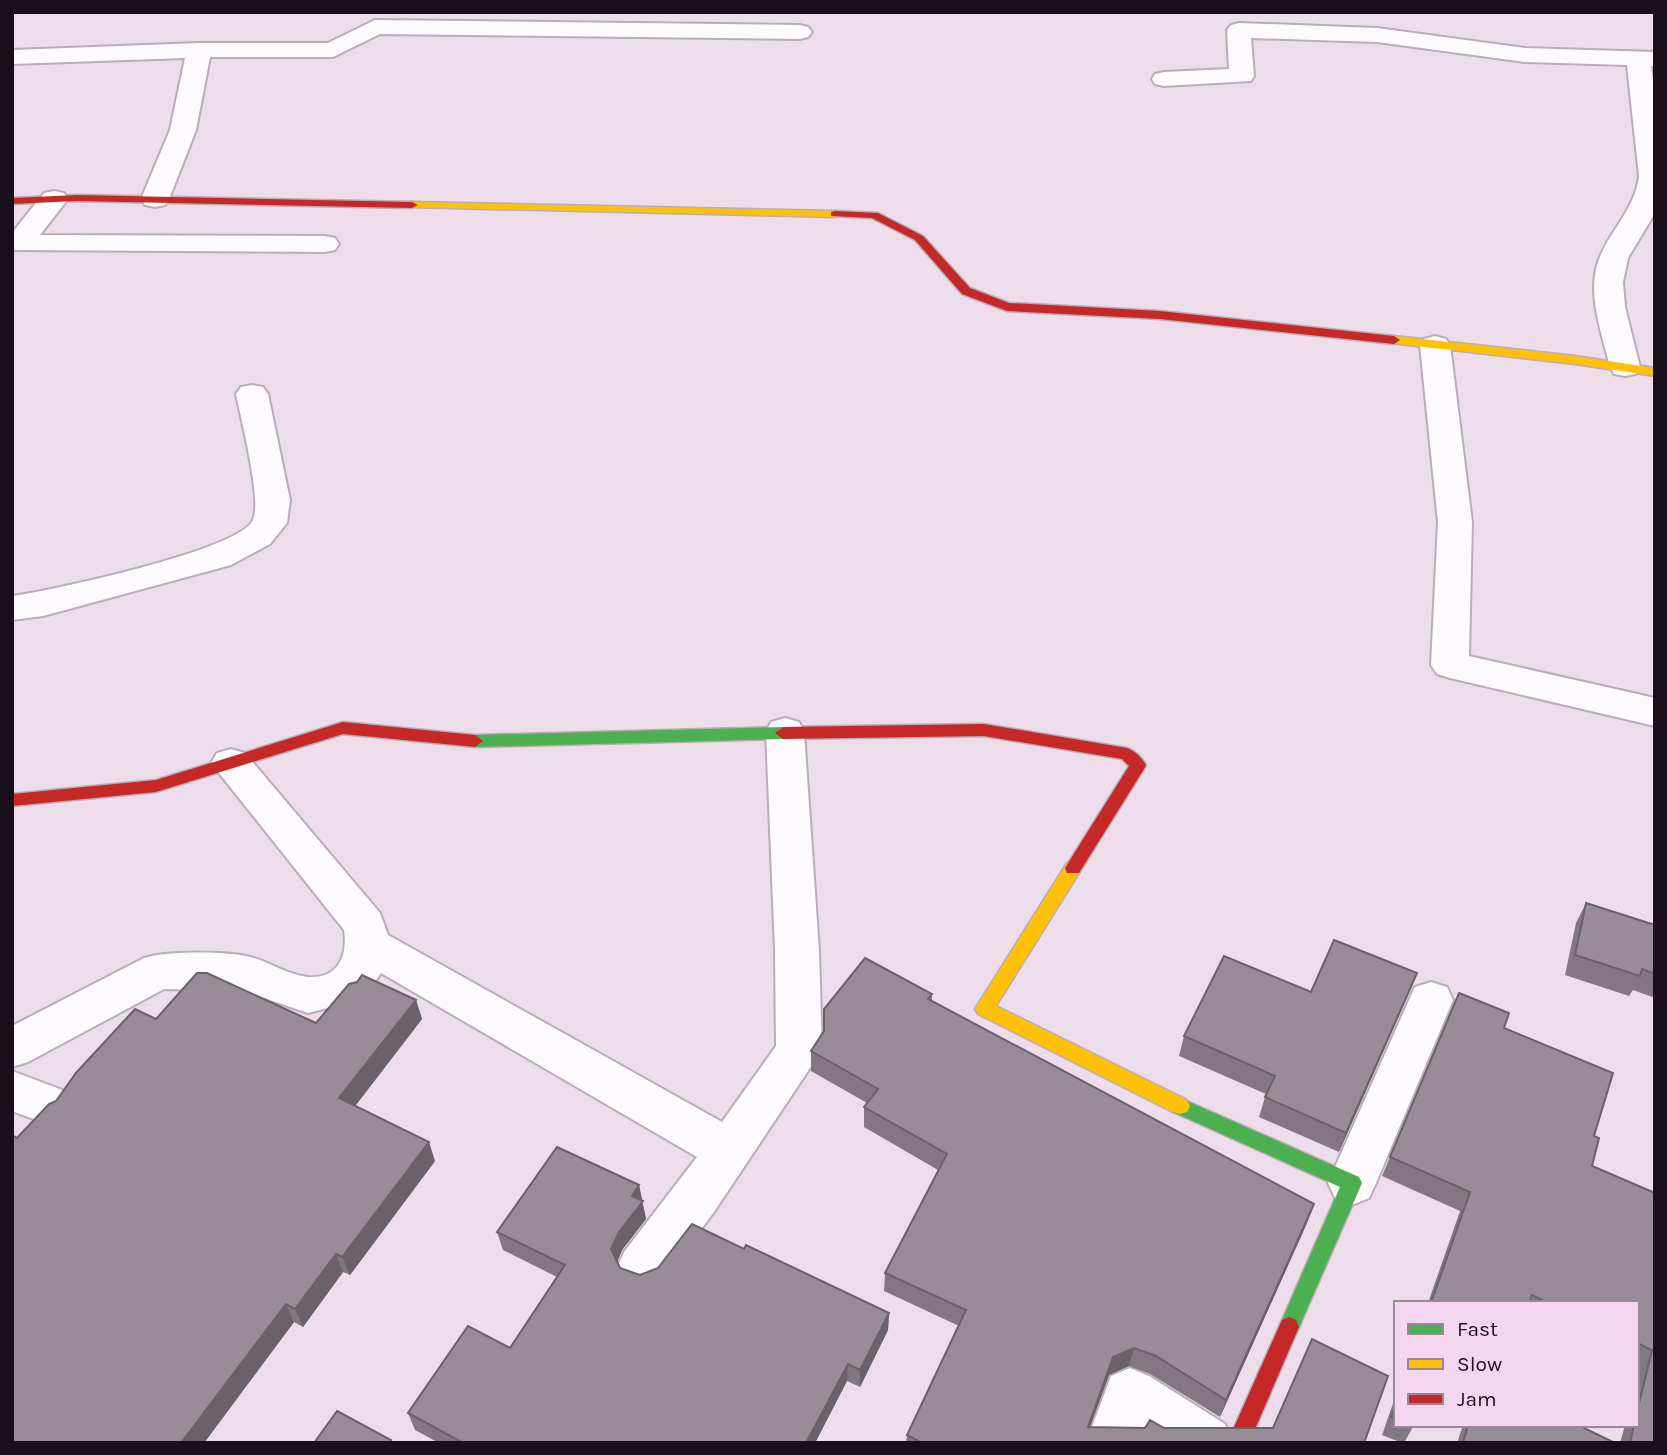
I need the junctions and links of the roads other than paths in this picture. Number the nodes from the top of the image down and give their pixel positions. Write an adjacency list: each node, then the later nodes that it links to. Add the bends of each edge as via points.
1 (800, 32): 2 (street, via 375,27 333,50)
2 (199, 50): 3 (street); 9 (street, via 183,130)
3 (12, 57)
4 (1647, 58): 5 (street, via 1525,55 1377,35 1239,30 1242,76); 6 (street)
5 (1164, 79)
6 (1651, 119): 7 (street)
7 (1654, 184): 13 (street, via 1610,270 1609,292)
8 (54, 199): 9 (street); 10 (street); 11 (street, via 19,243)
9 (155, 200): 12 (street, via 874,215 919,238 966,290 1007,307 1160,315)
10 (12, 201)
11 (325, 244)
12 (1435, 345): 13 (street); 17 (street, via 1455,522 1450,665)
13 (1625, 367): 14 (street)
14 (1655, 372)
15 (252, 394): 16 (street, via 273,500 270,523 258,536 219,557 43,604)
16 (12, 608)
17 (1655, 712)
18 (785, 732): 19 (street, via 470,741 343,728); 24 (street, via 799,1050); 25 (street, via 984,730 1127,754 1138,765 984,1009 1138,1087)
19 (231, 763): 20 (street, via 156,786); 21 (street, via 365,925)
20 (12, 800)
21 (368, 945): 23 (street, via 361,969 347,986 308,995 245,973 159,971); 24 (street)
22 (1432, 1000): 25 (street)
23 (12, 1048)
24 (729, 1150): 26 (street)
25 (1352, 1183): 29 (street)
26 (642, 1268)
27 (1113, 1443): 28 (street, via 1130,1394)
28 (1206, 1443)
29 (1238, 1443)

